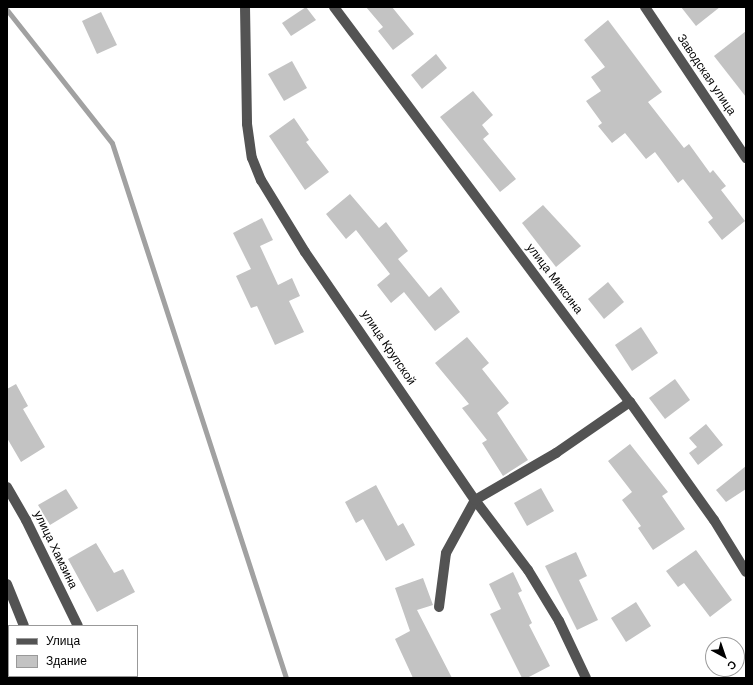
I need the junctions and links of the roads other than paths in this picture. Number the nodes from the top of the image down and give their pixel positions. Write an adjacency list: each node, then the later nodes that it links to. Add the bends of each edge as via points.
1 (245, 7): 7 (street, улица Крупской, via 247,124 252,158 261,180 305,252)
2 (334, 7): 5 (street, улица Миксина)
3 (645, 7): 4 (street, Заводская улица)
4 (746, 158)
5 (630, 402): 7 (street, via 556,453); 8 (street, улица Миксина, via 714,520)
6 (7, 488): 12 (street, улица Хамзина, via 26,520)
7 (475, 500): 10 (street, via 446,553); 13 (street, улица Крупской, via 528,570 559,621)
8 (746, 572)
9 (7, 584): 11 (street)
10 (439, 607)
11 (24, 625)
12 (78, 625)
13 (586, 678)

